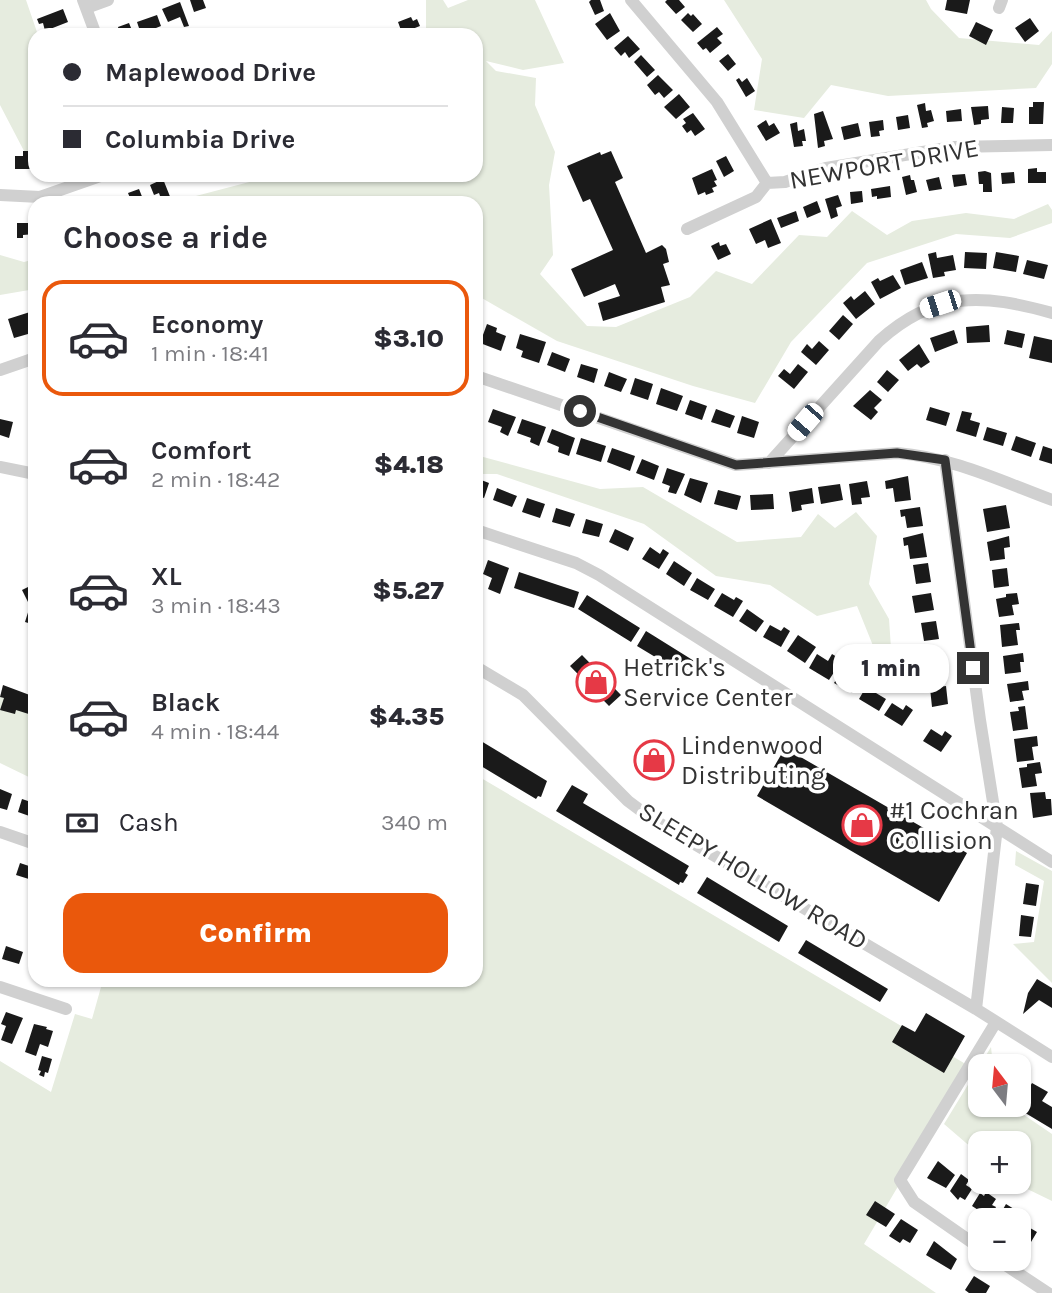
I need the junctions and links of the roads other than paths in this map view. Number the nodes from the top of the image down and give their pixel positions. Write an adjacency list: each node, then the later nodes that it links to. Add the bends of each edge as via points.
1 (108, 0): 3 (street)
2 (632, 0): 7 (street, via 718,102)
3 (84, 4): 4 (street)
4 (93, 28)
5 (1052, 145): 7 (street, NEWPORT DRIVE, via 953,147 826,168)
6 (83, 182): 10 (street)
7 (767, 183): 11 (street, NEWPORT DRIVE, via 756,197)
8 (0, 195): 9 (street)
9 (28, 196)
10 (43, 196)
11 (687, 229)
12 (1052, 313): 17 (street, via 1017,303 967,299 916,312 879,341)
13 (28, 360): 14 (street)
14 (0, 370)
15 (483, 378): 17 (street, via 736,465)
16 (945, 460): 17 (street, via 897,453); 20 (street); 23 (street)
17 (769, 463)
18 (0, 467): 19 (street)
19 (28, 473)
20 (1052, 500)
21 (483, 532): 23 (street, via 599,575)
22 (483, 671): 29 (street, SLEEPY HOLLOW ROAD, via 523,695 628,801 652,819)
23 (997, 827): 26 (street); 29 (street)
24 (0, 832): 25 (street)
25 (28, 842)
26 (1052, 862)
27 (0, 987): 28 (street)
28 (66, 1009)
29 (976, 1009): 30 (street, SLEEPY HOLLOW ROAD)
30 (996, 1021): 31 (street, SLEEPY HOLLOW ROAD); 32 (street, via 900,1180 914,1202)
31 (1052, 1057)
32 (968, 1240)
33 (1015, 1271): 34 (street)
34 (1048, 1293)

